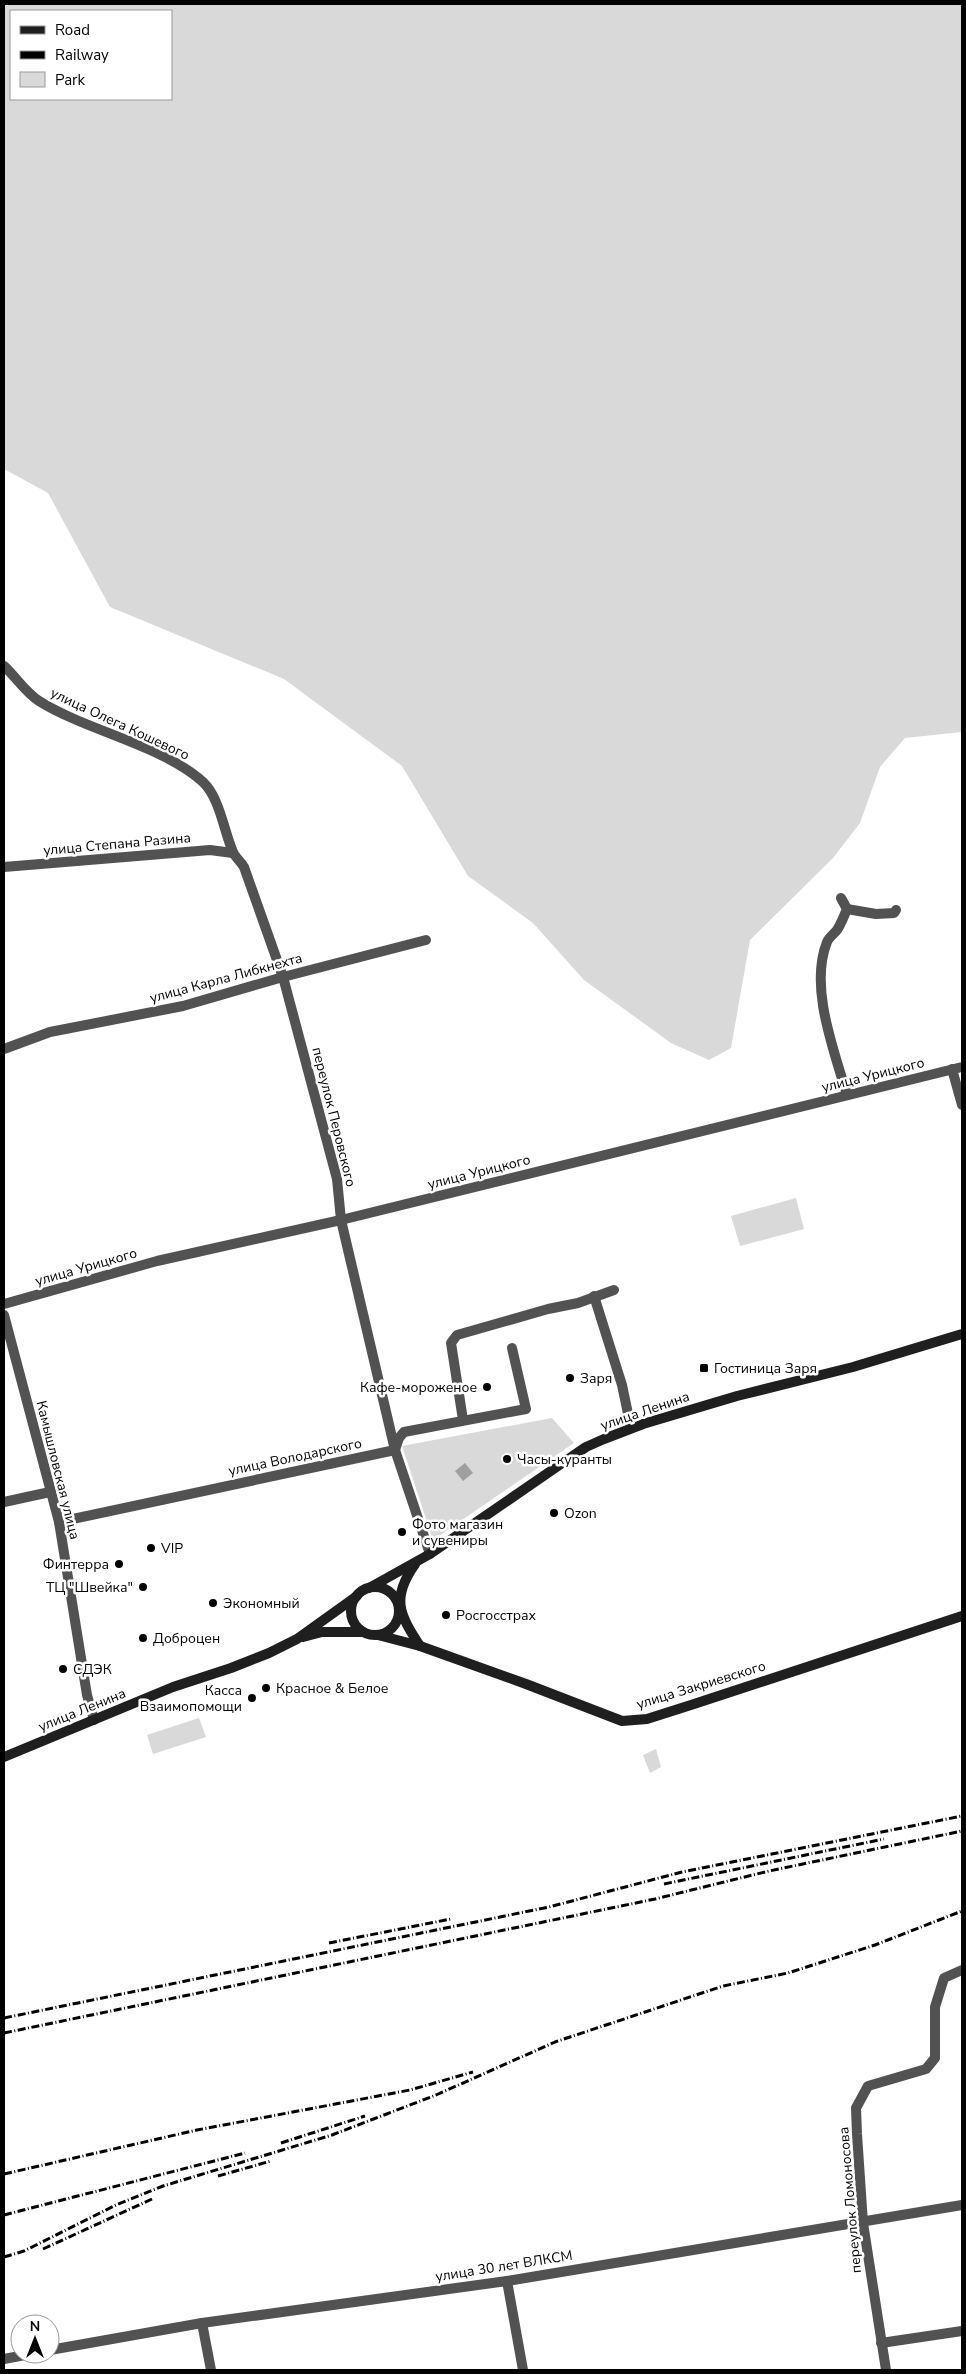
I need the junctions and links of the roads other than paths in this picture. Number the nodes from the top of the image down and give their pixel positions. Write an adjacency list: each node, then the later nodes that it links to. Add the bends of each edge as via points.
1 (4, 666): 2 (street, улица Олега Кошевого, via 38,700 163,758)
2 (204, 784): 3 (street, переулок Перовского, via 224,823)
3 (233, 853): 4 (street, улица Степана Разина, via 210,850); 9 (street, переулок Перовского, via 244,867)
4 (4, 867)
5 (841, 898): 6 (street)
6 (847, 909): 7 (street, via 886,915); 12 (street, via 828,940 823,957 821,993)
7 (896, 910)
8 (426, 940): 9 (street, улица Карла Либкнехта)
9 (283, 977): 10 (street, улица Карла Либкнехта, via 183,1006 50,1032); 14 (street, переулок Перовского, via 338,1179)
10 (4, 1049)
11 (957, 1068): 12 (street, улица Урицкого); 13 (street)
12 (847, 1095): 14 (street, улица Урицкого)
13 (962, 1106)
14 (341, 1220): 17 (street, улица Урицкого, via 157,1261); 23 (street, переулок Перовского)
15 (614, 1290): 16 (street)
16 (594, 1296): 21 (street, via 457,1335 451,1343); 22 (street, via 622,1385)
17 (4, 1304)
18 (4, 1315): 24 (street, Камышловская улица)
19 (962, 1334): 22 (main road, улица Ленина)
20 (512, 1348): 21 (street, via 526,1409)
21 (463, 1420): 23 (street, via 404,1432)
22 (631, 1428): 27 (main road, улица Ленина, via 586,1447)
23 (395, 1450): 26 (street, улица Володарского); 27 (street, переулок Перовского)
24 (50, 1492): 25 (street); 26 (street, Камышловская улица)
25 (4, 1502)
26 (59, 1522): 36 (street, Камышловская улица, via 87,1695)
27 (430, 1554): 28 (main road, улица Ленина); 30 (main road, via 415,1563 407,1575)
28 (369, 1588): 29 (main road, улица Ленина); 30 (main road, via 385,1589)
29 (357, 1596): 32 (main road, via 351,1611); 34 (main road, улица Ленина)
30 (399, 1608): 33 (main road, via 392,1628); 35 (main road)
31 (962, 1616): 35 (main road, улица Закриевского, via 647,1719 622,1721)
32 (363, 1632): 33 (main road); 34 (main road, via 322,1632)
33 (378, 1635): 35 (main road, улица Закриевского)
34 (297, 1639): 36 (main road, улица Ленина)
35 (420, 1646)
36 (94, 1720): 37 (main road, улица Ленина)
37 (4, 1756)
38 (962, 1970): 40 (street, переулок Ломоносова, via 944,1978 935,2007 936,2058 926,2069 868,2086 856,2108)
39 (962, 2205): 40 (street, улица 30 лет ВЛКСМ)
40 (863, 2223): 41 (street, улица 30 лет ВЛКСМ); 44 (street, переулок Ломоносова)
41 (507, 2280): 42 (street, улица 30 лет ВЛКСМ); 47 (street)
42 (202, 2323): 45 (street, улица 30 лет ВЛКСМ); 46 (street)
43 (962, 2331): 44 (street)
44 (881, 2343): 48 (street, переулок Ломоносова)
45 (60, 2348)
46 (211, 2370)
47 (523, 2370)
48 (886, 2370)

